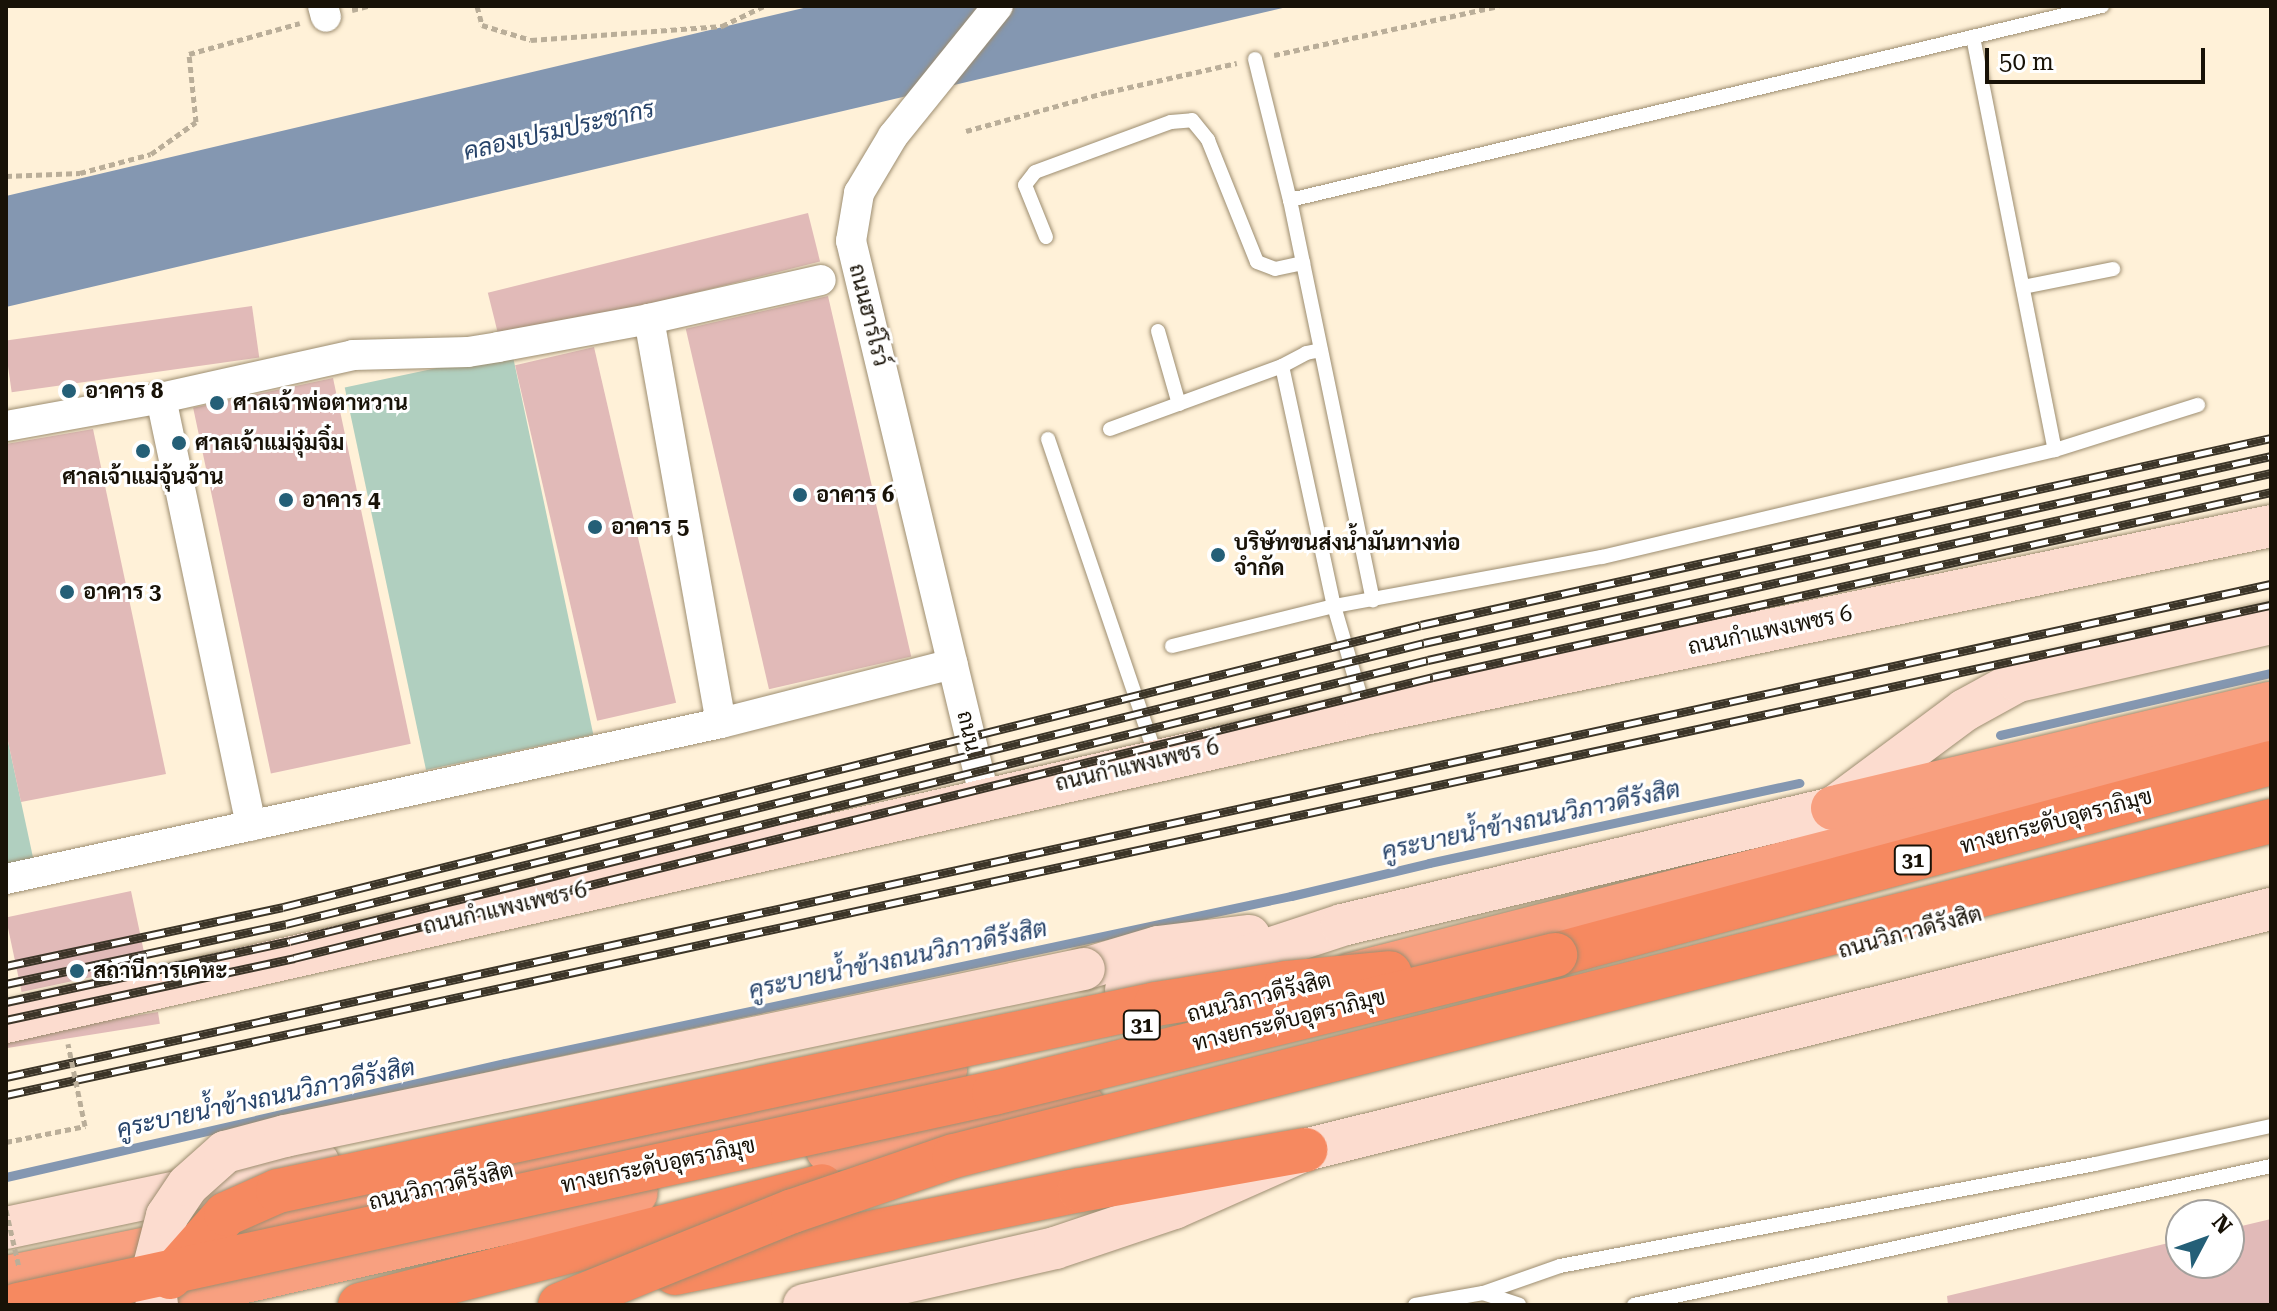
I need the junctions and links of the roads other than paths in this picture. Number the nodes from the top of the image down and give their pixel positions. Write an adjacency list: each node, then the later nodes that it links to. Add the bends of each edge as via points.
1 (998, 6): 27 (street, ถนนฮาร์โรว์, via 893,136 859,193 852,224 851,241)
2 (2102, 6): 3 (lane)
3 (1973, 37): 5 (lane); 10 (lane)
4 (1255, 59): 5 (lane)
5 (1290, 200): 7 (lane)
6 (1046, 237): 7 (lane, via 1025,185 1035,172 1171,122 1192,120 1208,140 1257,262 1275,269)
7 (1303, 263): 13 (lane)
8 (2113, 269): 10 (lane)
9 (821, 280): 11 (street)
10 (2023, 287): 21 (lane)
11 (649, 319): 15 (street, via 468,352 353,355); 30 (street)
12 (1158, 331): 16 (lane)
13 (1321, 350): 14 (lane); 23 (lane)
14 (1282, 366): 16 (lane); 24 (lane)
15 (161, 398): 18 (street); 37 (street)
16 (1179, 404): 19 (lane)
17 (2198, 405): 21 (lane)
18 (6, 426)
19 (1110, 429)
20 (1048, 439): 32 (lane)
21 (2055, 450): 23 (lane, via 1602,557)
22 (2271, 526): 29 (main road, ถนนกำแพงเพชร 6)
23 (1373, 600): 24 (lane)
24 (1334, 606): 26 (lane); 29 (lane)
25 (2271, 623): 35 (main road, via 2018,681 1965,710)
26 (1172, 646)
27 (953, 664): 30 (street); 34 (street, ถนน)
28 (2271, 704): 35 (highway, 31)
29 (1365, 714): 32 (main road, ถนนกำแพงเพชร 6)
30 (721, 723): 37 (street)
31 (2271, 739): 50 (highway, ถนนวิภาวดีรังสิต / 31, via 1254,999)
32 (1157, 760): 34 (main road, ถนนกำแพงเพชร 6)
33 (2271, 763): 42 (highway, ทางยกระดับอุตราภิมุข / 31)
34 (985, 799): 43 (main road, ถนนกำแพงเพชร 6)
35 (1833, 808): 41 (main road, ถนนวิภาวดีรังสิต / 31)
36 (2271, 821): 46 (highway, 31, bridge)
37 (251, 826): 39 (street)
38 (2271, 839): 52 (highway, ถนนวิภาวดีรังสิต, via 1539,1028 842,1146)
39 (6, 879)
40 (2271, 909): 45 (main road)
41 (1342, 925): 48 (main road, ถนนวิภาวดีรังสิต / 31, via 1175,980); 52 (main road, bridge, via 1158,947 1084,969 225,1152 188,1185 167,1216)
42 (1555, 955): 50 (highway, ทางยกระดับอุตราภิมุข / 31, bridge, via 994,1093); 52 (highway, bridge, via 1287,983 1156,1004 278,1191 226,1214 176,1266)
43 (6, 1022)
44 (2271, 1126): 51 (lane, via 1560,1266)
45 (1305, 1150): 49 (main road, via 1174,1208); 54 (highway, via 750,1255)
46 (954, 1156): 53 (highway, 31, bridge, via 747,1203); 55 (highway, bridge, via 793,1211)
47 (2271, 1166): 60 (lane)
48 (6, 1228)
49 (1055, 1248): 56 (main road); 57 (main road)
50 (15, 1287)
51 (1483, 1293): 58 (lane); 59 (lane)
52 (150, 1304)
53 (360, 1305)
54 (541, 1305)
55 (560, 1305)
56 (804, 1305)
57 (934, 1305)
58 (1415, 1305)
59 (1519, 1305)
60 (1634, 1305)

